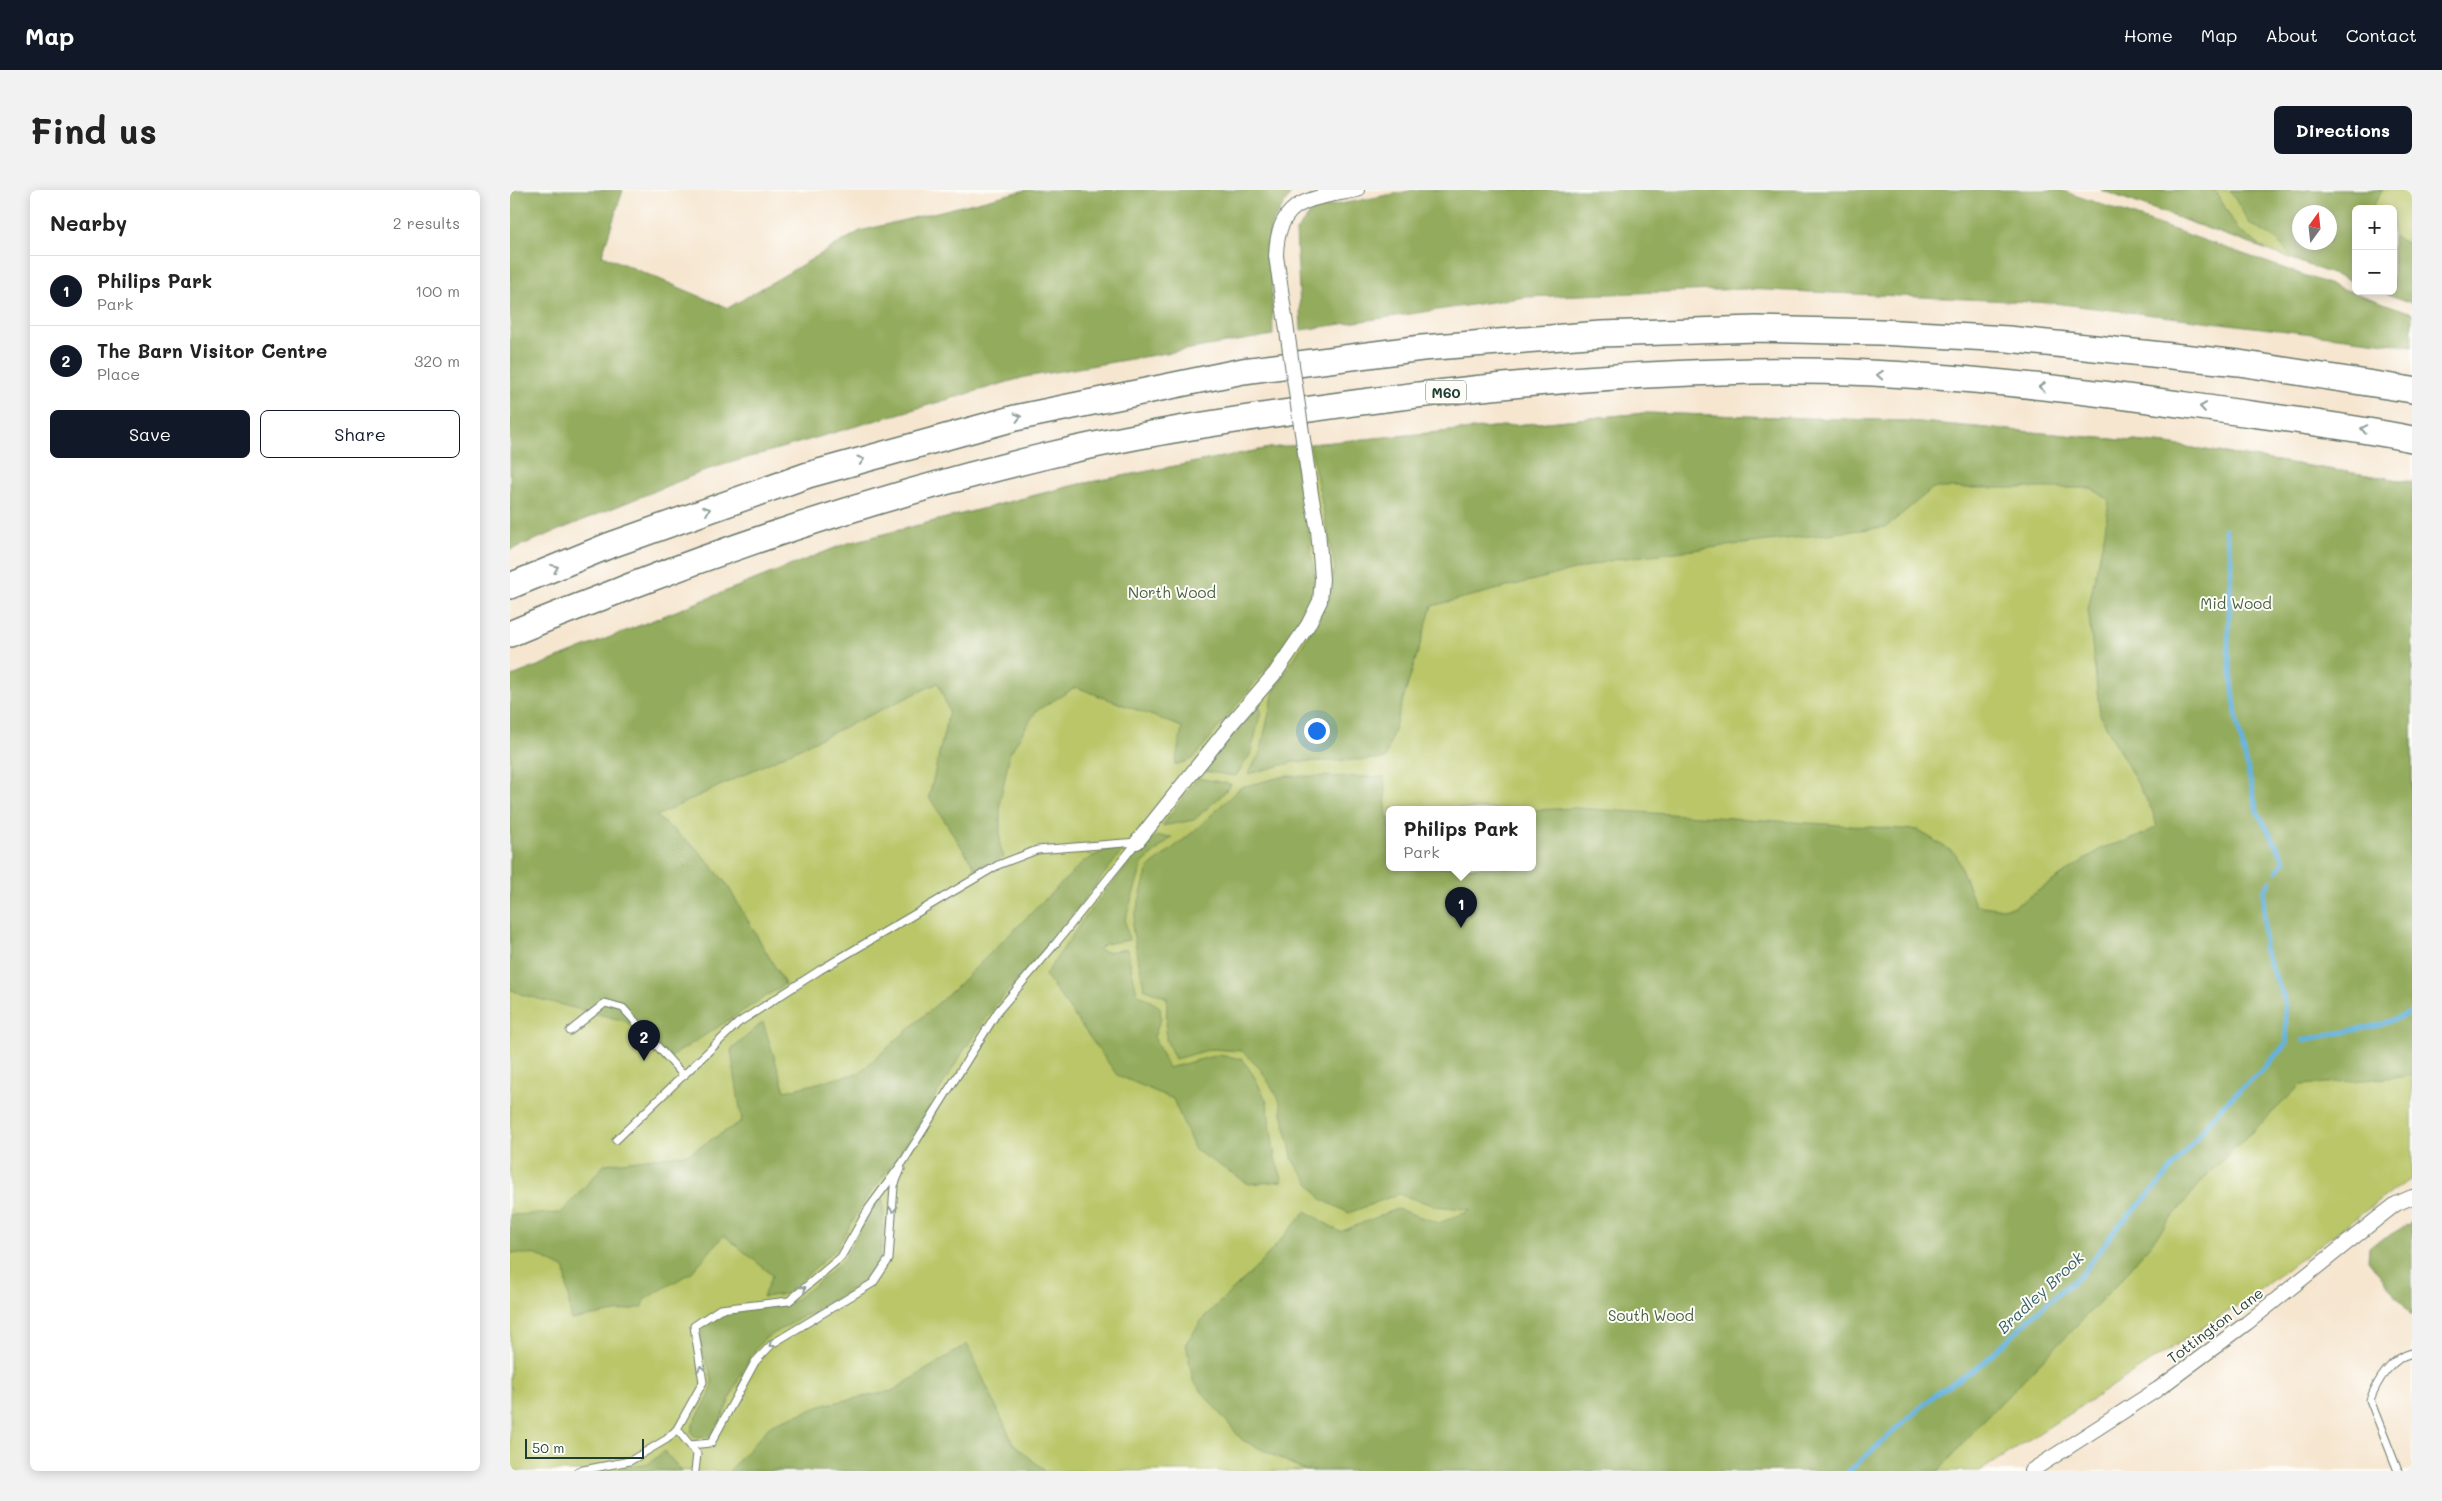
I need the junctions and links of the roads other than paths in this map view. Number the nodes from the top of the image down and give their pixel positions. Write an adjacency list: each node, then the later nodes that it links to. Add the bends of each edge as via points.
1 (1357, 190): 6 (street, bridge, via 1316,198 1290,211 1276,235 1276,256 1318,530 1322,579 1320,601 1276,672)
2 (2412, 390): 4 (highway, one-way to 2, via 608,546 808,475 1005,420 1243,371 1422,348 1601,334 1737,330 1880,332 2008,339 2239,363)
3 (2412, 439): 5 (highway, M60, one-way to 5, via 2354,427 2092,391 1864,374 1756,371 1614,377 1471,389 1234,420 1049,455 858,506 789,528 717,552)
4 (510, 586)
5 (510, 634)
6 (1137, 842): 8 (lane, via 1038,850 998,864 820,970 738,1024); 10 (lane, via 998,1011)
7 (570, 1031): 8 (lane, via 605,1003 622,1008)
8 (684, 1076): 9 (lane)
9 (616, 1140)
10 (903, 1162): 13 (lane, one-way to 10, via 703,1382 694,1326 720,1309 789,1301 841,1257 869,1208); 14 (lane, one-way to 14, via 894,1186 889,1259 873,1283 772,1344 755,1362 711,1443)
11 (2412, 1197): 17 (street, Tottington Lane, via 2396,1204 2158,1389)
12 (2412, 1353): 18 (lane, via 2404,1355 2378,1380 2370,1400)
13 (677, 1428): 14 (lane); 15 (lane, via 667,1440 630,1461)
14 (690, 1445): 16 (lane, via 697,1454)
15 (578, 1471)
16 (695, 1471)
17 (2031, 1471)
18 (2398, 1471)

